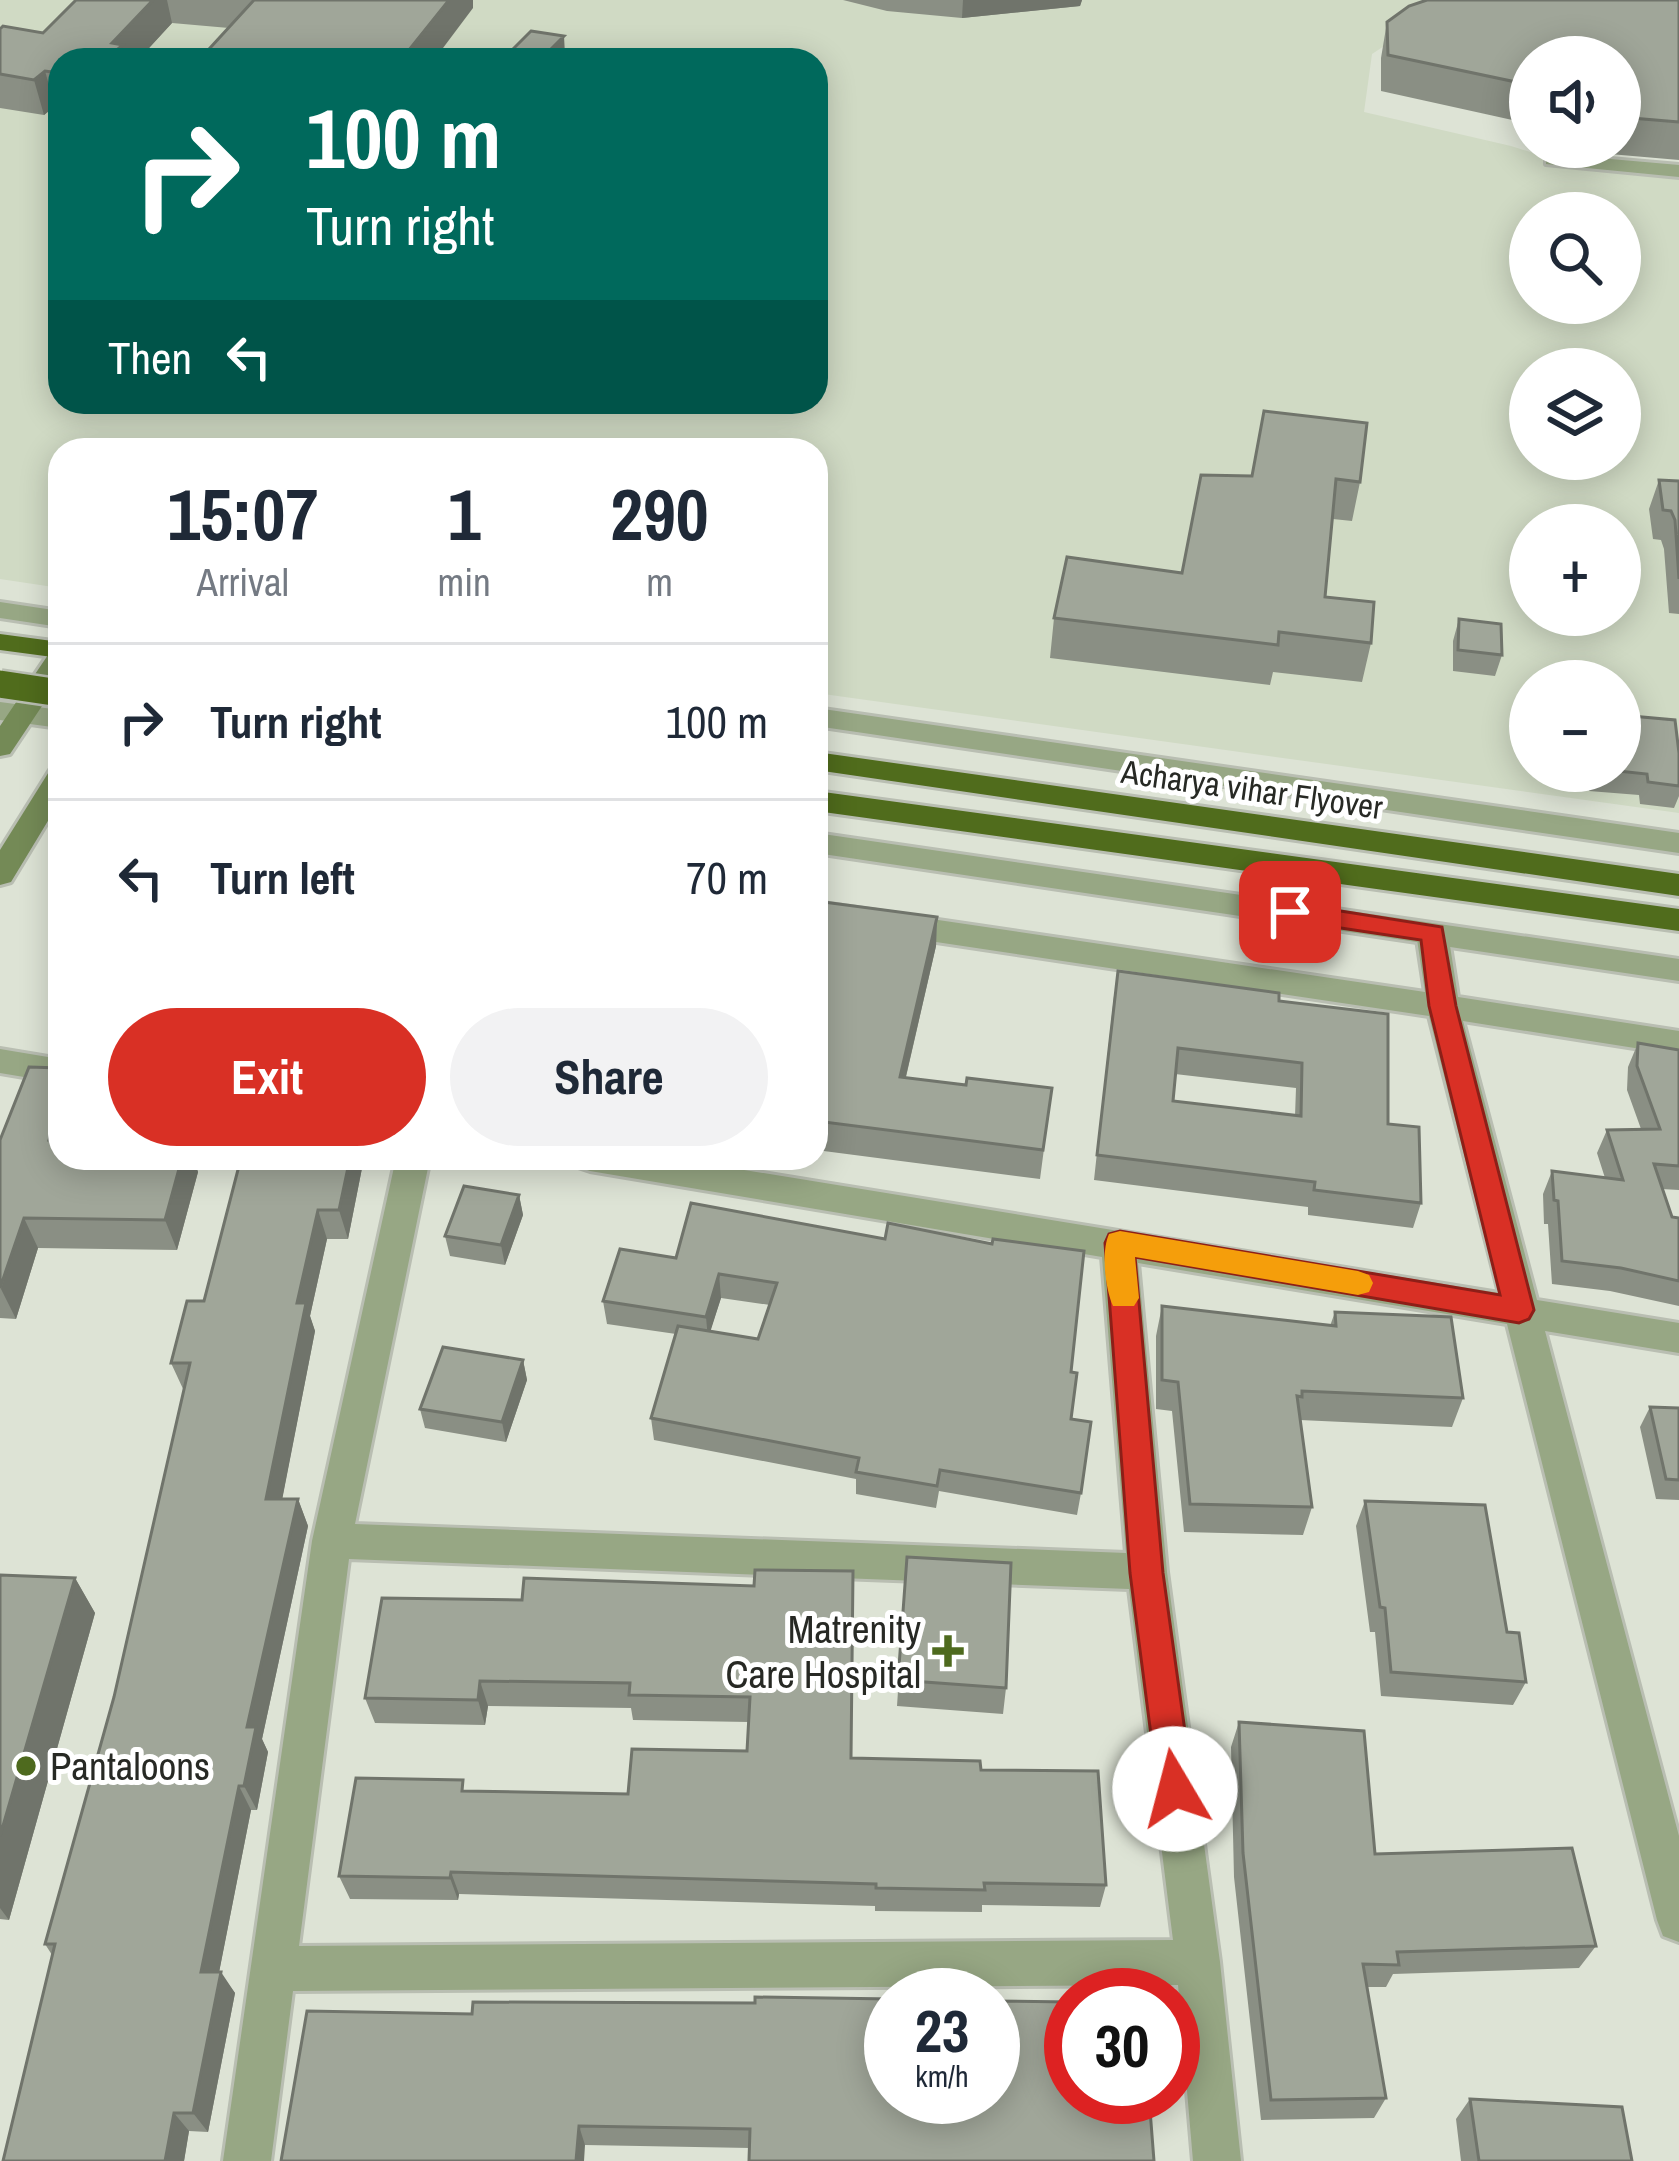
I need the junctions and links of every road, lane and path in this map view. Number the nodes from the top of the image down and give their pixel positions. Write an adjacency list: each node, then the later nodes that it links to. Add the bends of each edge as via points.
1 (1641, 168): 2 (street)
2 (1679, 171)
3 (0, 610): 4 (street)
4 (48, 618)
5 (0, 642): 6 (highway)
6 (48, 652)
7 (48, 668): 10 (main road)
8 (0, 684): 9 (highway, bridge)
9 (48, 691)
10 (12, 712): 11 (street); 13 (main road)
11 (48, 717)
12 (828, 719): 17 (street)
13 (0, 747)
14 (828, 763): 20 (highway, Acharya vihar Flyover)
15 (828, 803): 22 (highway)
16 (47, 812): 19 (main road)
17 (1679, 843)
18 (828, 845): 23 (street)
19 (0, 875)
20 (1679, 885)
21 (828, 916): 25 (street)
22 (1679, 920)
23 (1432, 933): 24 (street); 25 (street)
24 (1679, 970)
25 (1443, 1006): 26 (street); 32 (street)
26 (1679, 1043)
27 (0, 1061): 28 (street)
28 (48, 1069)
29 (410, 1170): 34 (street)
30 (665, 1170): 31 (street)
31 (1120, 1243): 32 (street); 35 (street)
32 (1519, 1310): 33 (street); 36 (street)
33 (1679, 1339)
34 (332, 1540): 35 (street); 38 (street)
35 (1147, 1573): 37 (street)
36 (1679, 1920)
37 (1198, 1962): 38 (street); 40 (street)
38 (273, 1969): 39 (street)
39 (247, 2161)
40 (1217, 2161)

